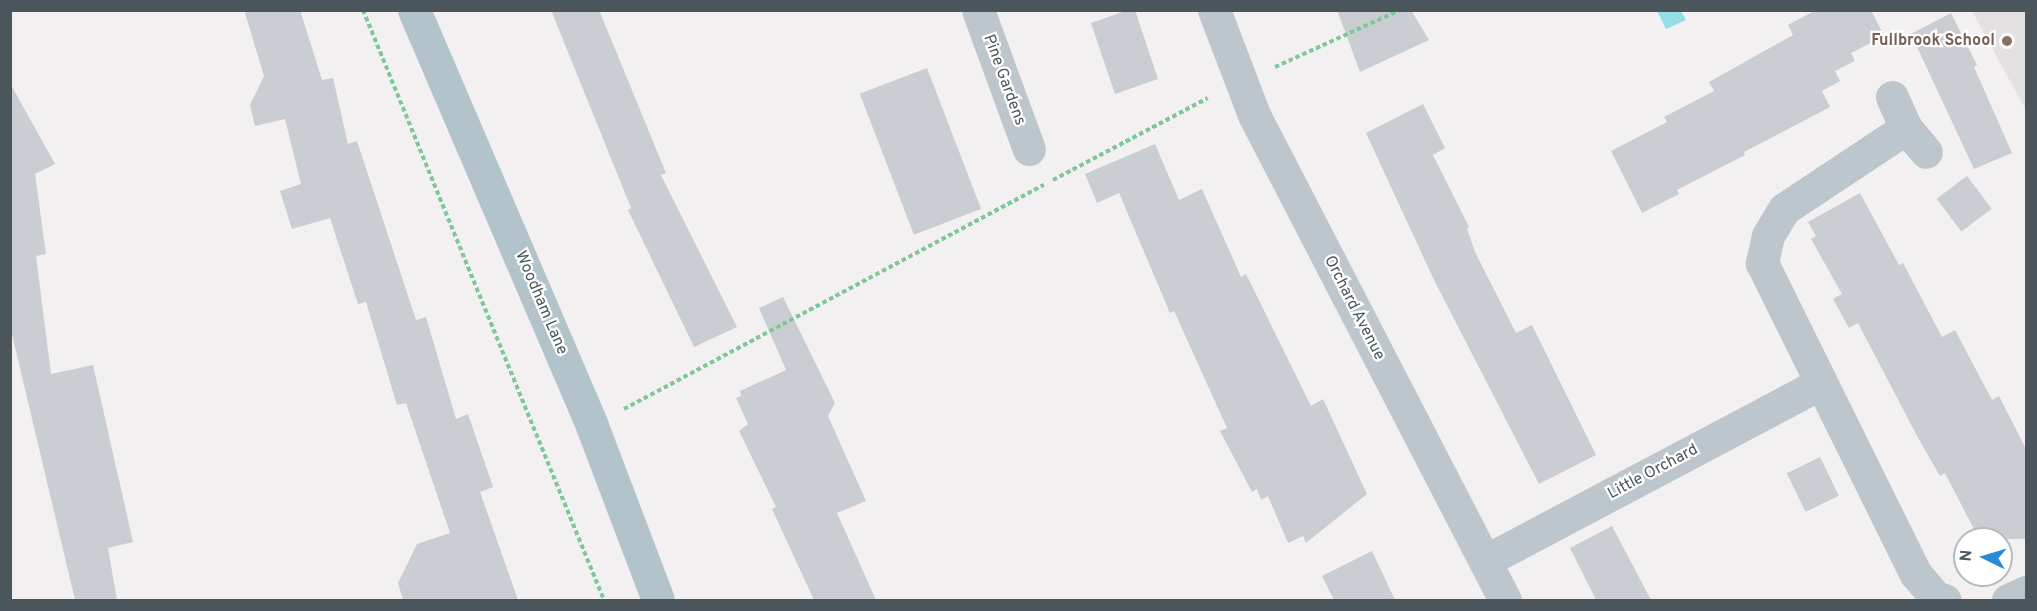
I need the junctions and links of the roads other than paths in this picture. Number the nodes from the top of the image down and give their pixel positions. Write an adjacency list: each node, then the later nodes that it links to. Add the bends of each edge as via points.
1 (414, 10): 9 (main road, Woodham Lane, via 592,426)
2 (978, 10): 5 (street, Pine Gardens)
3 (1215, 10): 7 (street, Orchard Avenue, via 1254,115)
4 (1892, 97): 6 (street, via 1916,140 1784,209 1768,236 1762,263)
5 (1029, 149)
6 (1821, 383): 7 (street, Little Orchard); 11 (street, via 1916,574 1935,597)
7 (1485, 561): 10 (street, Orchard Avenue)
8 (2026, 592): 12 (street)
9 (658, 600)
10 (1505, 600)
11 (1945, 600)
12 (2007, 600)

